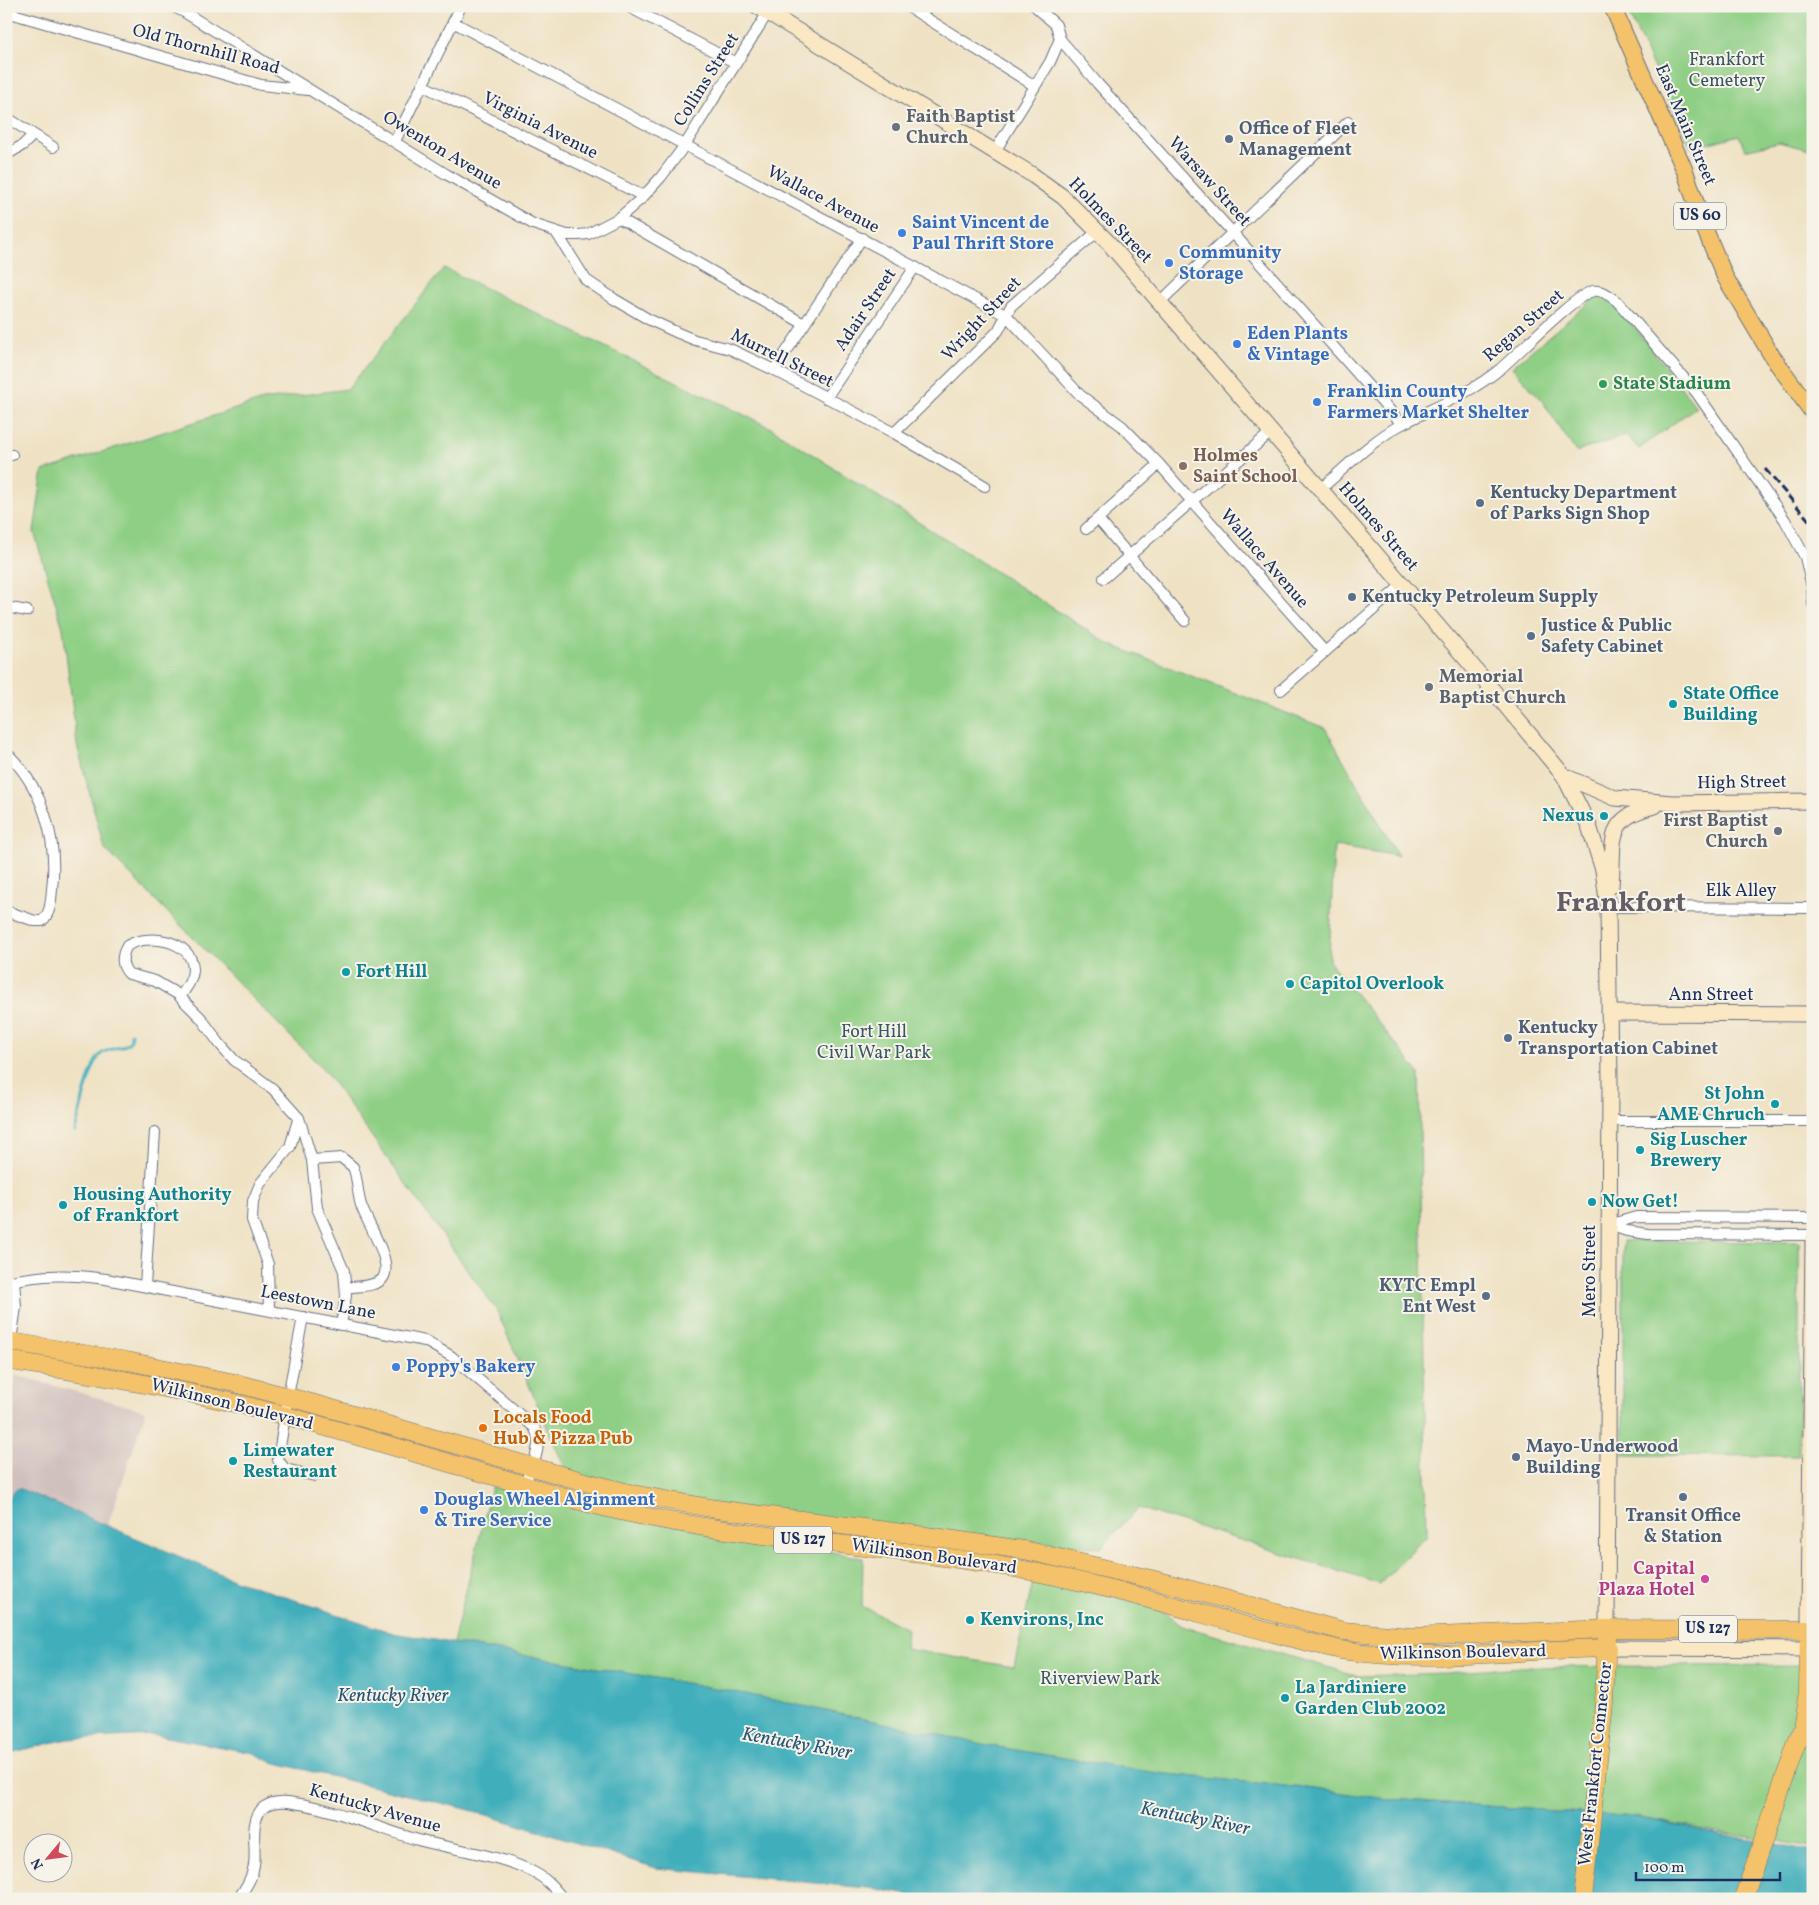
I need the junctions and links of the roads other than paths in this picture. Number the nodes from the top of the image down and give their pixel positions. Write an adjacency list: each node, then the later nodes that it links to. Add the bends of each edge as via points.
1 (172, 6): 14 (street, Owenton Avenue)
2 (461, 6): 9 (street)
3 (627, 6): 11 (street)
4 (907, 6): 13 (street)
5 (1035, 6): 10 (street, Warsaw Street, via 1056,25)
6 (1612, 6): 35 (main road, East Main Street / US 60, via 1685,171 1725,277 1772,356)
7 (766, 9): 11 (street, Collins Street); 21 (main road, Holmes Street)
8 (6, 12): 14 (street, Old Thornhill Road, via 260,85)
9 (453, 22): 12 (street); 19 (street, Wallace Avenue)
10 (1060, 39): 13 (street); 27 (street, Warsaw Street)
11 (736, 63): 19 (street, Collins Street)
12 (422, 85): 18 (street); 23 (street, Virginia Avenue)
13 (1035, 86): 21 (street)
14 (311, 90): 18 (street, Owenton Avenue)
15 (6, 117): 17 (street)
16 (1348, 122): 27 (street)
17 (33, 135): 20 (street); 22 (street)
18 (395, 141): 26 (street, Owenton Avenue, via 533,224)
19 (685, 145): 23 (street, Owenton Avenue); 28 (street, Wallace Avenue)
20 (53, 146)
21 (994, 152): 25 (main road, Holmes Street, via 1058,192)
22 (6, 155)
23 (643, 196): 24 (street, Owenton Avenue)
24 (619, 218): 26 (street, Owenton Avenue, via 588,234); 32 (street)
25 (1098, 231): 30 (main road, Holmes Street); 31 (street, Wright Street, via 1011,306)
26 (556, 232): 33 (street, Murrell Street, via 580,272 595,287 678,333 730,349)
27 (1233, 233): 30 (street); 36 (street, Warsaw Street)
28 (862, 238): 29 (street, Wallace Avenue); 32 (street)
29 (915, 266): 31 (street, Wallace Avenue); 34 (street, Adair Street)
30 (1160, 302): 37 (main road, Holmes Street)
31 (1007, 316): 38 (street, Wright Street, via 998,330); 39 (street, Wallace Avenue, via 1080,395 1122,426)
32 (804, 324): 33 (street)
33 (774, 370): 34 (street, Murrell Street)
34 (826, 398): 38 (street, Murrell Street)
35 (1813, 413)
36 (1402, 424): 41 (street, Regan Street); 48 (street, Regan Street, via 1464,394 1499,370 1574,303 1593,291 1601,291 1617,301 1696,392 1785,520 1805,557)
37 (1271, 432): 41 (main road, Holmes Street); 42 (street)
38 (894, 433): 40 (street, Murrell Street)
39 (1159, 464): 42 (street, Wallace Avenue); 43 (street)
40 (985, 486)
41 (1320, 489): 47 (main road, Holmes Street)
42 (1192, 501): 45 (street); 52 (street, Wallace Avenue)
43 (1098, 519): 44 (street); 45 (street)
44 (1086, 529)
45 (1129, 556): 46 (street); 51 (street)
46 (1104, 578)
47 (1402, 585): 52 (street); 55 (main road, Holmes Street)
48 (1813, 604)
49 (6, 606): 50 (street)
50 (27, 611)
51 (1185, 621)
52 (1325, 652): 53 (street)
53 (1281, 690)
54 (6, 752): 61 (street, via 35,789 47,815 52,840 53,881 47,917 42,921)
55 (1564, 776): 57 (main road, High Street, via 1615,798); 58 (main road, Holmes Street)
56 (1813, 801): 57 (main road, High Street)
57 (1672, 802): 59 (main road, High Street, via 1634,812 1618,825)
58 (1589, 826): 59 (main road, Mero Street, via 1603,870)
59 (1608, 907): 60 (street, Elk Alley); 63 (main road, Mero Street)
60 (1813, 908)
61 (6, 911)
62 (180, 997): 62 (street, via 155,982 129,974 122,959 124,950 130,944 150,940 175,944 187,952 193,967 191,980); 65 (street, via 234,1060 272,1089)
63 (1609, 1013): 64 (main road, Ann Street); 66 (main road, Mero Street)
64 (1813, 1014)
65 (298, 1118): 69 (street); 70 (street)
66 (1609, 1121): 67 (street); 73 (main road, Mero Street)
67 (1813, 1121)
68 (155, 1132): 76 (street)
69 (293, 1140): 70 (street); 78 (street, via 260,1184 253,1200 252,1220 268,1264)
70 (307, 1143): 71 (street)
71 (312, 1160): 77 (street, via 317,1208 344,1271); 77 (street, via 342,1158 353,1167 361,1207 384,1258 386,1270 381,1281)
72 (1813, 1218): 73 (street, via 1636,1217)
73 (1609, 1225): 74 (street, via 1648,1234); 88 (main road, Mero Street)
74 (1813, 1237): 89 (main road)
75 (10, 1282): 76 (street, Leestown Lane, via 70,1274); 81 (street, via 16,1307)
76 (145, 1286): 78 (street, Leestown Lane)
77 (346, 1288): 80 (street)
78 (269, 1310): 79 (street, Leestown Lane)
79 (303, 1317): 80 (street, Leestown Lane); 83 (street)
80 (341, 1325): 85 (street, Leestown Lane, via 425,1342 451,1356 534,1427 538,1446)
81 (9, 1341): 82 (street); 83 (highway, Wilkinson Boulevard / US 127, via 154,1366)
82 (7, 1360): 84 (highway, Wilkinson Boulevard / US 127, via 160,1386)
83 (288, 1396): 84 (street); 85 (highway, Wilkinson Boulevard / US 127)
84 (285, 1416): 86 (street, via 279,1464 288,1470); 87 (highway, Wilkinson Boulevard / US 127)
85 (532, 1467): 87 (street, Leestown Lane); 88 (highway, Wilkinson Boulevard / US 127, via 688,1505 941,1538 1051,1556 1155,1580 1343,1631 1412,1637)
86 (315, 1476)
87 (524, 1485): 90 (highway, Wilkinson Boulevard / US 127, via 606,1508 692,1526 958,1559 1065,1577 1317,1645 1365,1654 1410,1657)
88 (1607, 1629): 89 (highway, Wilkinson Boulevard / US 127); 90 (highway, West Frankfort Connector)
89 (1811, 1630): 91 (highway)
90 (1608, 1648): 91 (main road, Wilkinson Boulevard); 94 (highway, West Frankfort Connector)
91 (1811, 1649): 95 (highway, via 1806,1710 1790,1766)
92 (237, 1899): 93 (street, Kentucky Avenue, via 248,1884 254,1865 258,1816 263,1808 282,1802 321,1809 525,1868 547,1881)
93 (563, 1899)
94 (1582, 1899)
95 (1743, 1899)

